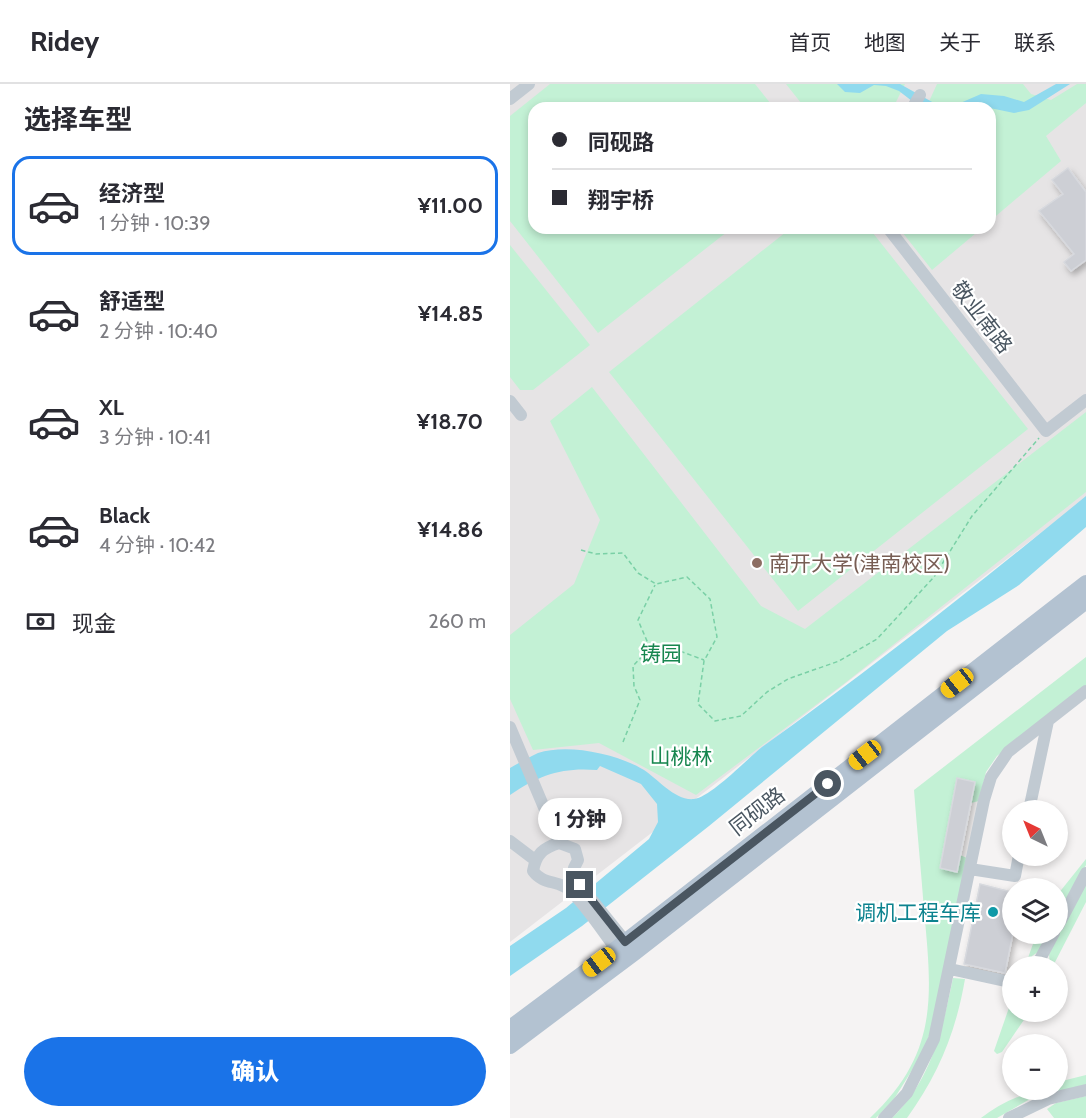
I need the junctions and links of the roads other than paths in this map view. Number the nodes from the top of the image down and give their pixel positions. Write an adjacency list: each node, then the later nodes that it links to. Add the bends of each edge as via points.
1 (529, 84): 2 (street)
2 (510, 99)
3 (893, 234): 4 (street, 敬业南路, via 1046,431)
4 (1086, 400)
5 (510, 402): 6 (street)
6 (521, 415)
7 (1086, 583): 23 (main road, 同砚路)
8 (1086, 601): 23 (main road, 同砚路)
9 (1086, 691): 10 (street)
10 (1048, 721): 12 (street); 18 (street, via 1008,752 991,777)
11 (510, 727): 14 (street)
12 (1031, 800)
13 (510, 841): 15 (street)
14 (559, 843): 15 (street, via 544,848); 17 (street, via 578,854)
15 (535, 860): 20 (street, via 533,871 538,878)
16 (1017, 866): 18 (street, via 1015,876)
17 (574, 868): 20 (street); 21 (street)
18 (970, 869): 24 (street)
19 (1086, 873): 22 (street)
20 (557, 882): 21 (street)
21 (575, 888): 23 (street)
22 (1068, 907)
23 (625, 951): 26 (main road, 同砚路); 27 (main road, 同砚路)
24 (950, 969): 25 (street); 29 (street, via 940,1019 927,1055 907,1093)
25 (1002, 980)
26 (510, 1028)
27 (510, 1046)
28 (1086, 1090): 30 (street, via 1048,1099)
29 (884, 1118)
30 (1009, 1118)

